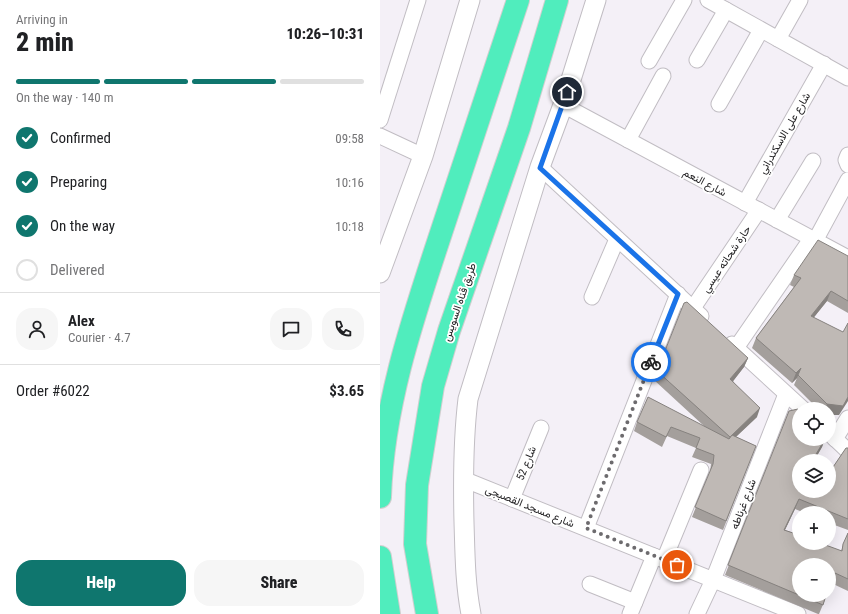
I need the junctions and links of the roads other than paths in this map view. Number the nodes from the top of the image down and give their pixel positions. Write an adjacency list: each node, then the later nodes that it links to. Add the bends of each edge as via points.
1 (418, 0): 18 (street)
2 (470, 0): 22 (street)
3 (518, 0): 47 (highway, via 411,323 388,422)
4 (557, 0): 56 (highway, طريق قناه السويس, via 519,128 449,331 433,386 417,485 415,536)
5 (596, 0): 17 (street)
6 (684, 0): 12 (street)
7 (800, 0): 10 (street)
8 (717, 4): 9 (street); 11 (street)
9 (761, 30): 10 (street); 16 (street)
10 (778, 39): 13 (street)
11 (697, 60)
12 (649, 61)
13 (824, 64): 15 (street); 27 (street, شارع على الاسكندراني)
14 (663, 76): 20 (street)
15 (848, 78)
16 (719, 104)
17 (563, 105): 20 (street, شارع النعم); 25 (street)
18 (380, 120)
19 (380, 136): 22 (street)
20 (628, 140): 27 (street, شارع النعم)
21 (848, 155): 24 (street)
22 (423, 156): 33 (street)
23 (813, 161): 29 (street)
24 (848, 165)
25 (540, 168): 30 (street); 46 (street, via 468,399)
26 (848, 180): 31 (street)
27 (745, 203): 28 (street, شارع النعم)
28 (759, 210): 29 (street, شارع النعم); 36 (street, حارة شحاته عيسي)
29 (777, 220): 31 (street, شارع النعم)
30 (618, 239): 34 (street); 35 (street)
31 (813, 240): 32 (street, شارع النعم); 37 (street)
32 (848, 258)
33 (380, 273)
34 (678, 294): 36 (street); 49 (street)
35 (592, 297)
36 (693, 308): 37 (street)
37 (736, 348): 38 (street)
38 (786, 394): 39 (street); 52 (street, شارع غرناطه)
39 (795, 402)
40 (848, 418): 42 (street)
41 (541, 428): 48 (street, شارع 52)
42 (836, 432)
43 (836, 440): 44 (street)
44 (848, 451)
45 (700, 470): 51 (street)
46 (463, 479): 48 (street, شارع مسجد القصبجى); 57 (street, via 466,584)
47 (380, 497)
48 (512, 499): 49 (street, شارع مسجد القصبجى)
49 (586, 528): 51 (street, شارع مسجد القصبجى)
50 (380, 557): 55 (highway)
51 (659, 558): 52 (street, شارع مسجد القصبجى); 54 (street)
52 (714, 580): 58 (street, شارع غرناطه); 59 (street, شارع مسجد القصبجى)
53 (590, 584): 54 (street)
54 (633, 608)
55 (389, 614)
56 (427, 614)
57 (471, 614)
58 (698, 614)
59 (798, 614)

